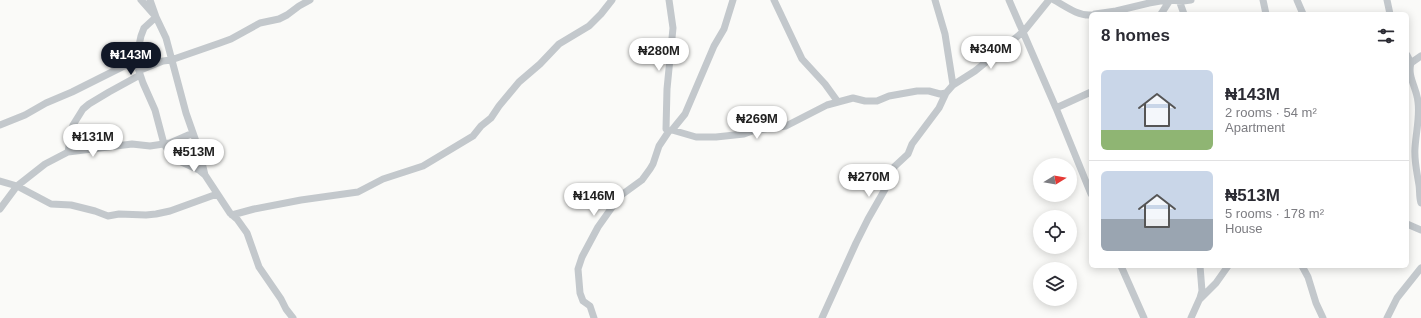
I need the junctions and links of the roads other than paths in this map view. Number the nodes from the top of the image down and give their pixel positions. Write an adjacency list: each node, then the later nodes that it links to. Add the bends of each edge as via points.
1 (141, 0): 24 (street)
2 (150, 0): 24 (street)
3 (310, 0): 28 (street, via 279,20 260,24 231,39)
4 (612, 0): 49 (street, via 589,26 559,44 519,82 491,118 473,136 423,166 383,179 358,192 267,206)
5 (669, 0): 38 (street, via 673,28 666,129)
6 (733, 0): 38 (street, via 724,29 685,114)
7 (774, 0): 35 (street, via 802,59)
8 (935, 0): 32 (street, via 945,34)
9 (1009, 0): 26 (street)
10 (1049, 0): 26 (street)
11 (1054, 0): 25 (street, via 1073,11)
12 (1170, 0): 17 (street); 18 (street); 19 (street)
13 (1191, 0): 17 (street)
14 (1263, 0): 21 (street)
15 (1297, 0): 22 (street)
16 (1387, 0): 23 (street)
17 (1179, 1): 20 (street)
18 (1111, 12)
19 (1162, 12)
20 (1183, 12)
21 (1266, 12)
22 (1302, 12)
23 (1390, 12)
24 (156, 16): 28 (street, via 166,38); 30 (street, via 144,28 136,59)
25 (1089, 16)
26 (1024, 31): 32 (street); 36 (street)
27 (1421, 56): 29 (street)
28 (171, 60): 30 (street, via 163,60 144,69); 39 (street)
29 (1409, 64): 47 (street, via 1418,101 1415,165)
30 (137, 66): 31 (street); 37 (street, via 133,63 122,67 25,115)
31 (140, 75): 40 (street, via 155,110); 41 (street, via 83,109 73,124)
32 (954, 85): 33 (street)
33 (946, 93): 35 (street, via 918,91 877,100 853,98); 60 (street, via 908,154 894,168 892,177 856,243)
34 (1089, 93): 36 (street)
35 (838, 102): 38 (street, via 786,126 744,134 705,138)
36 (1056, 108): 43 (street)
37 (0, 124)
38 (670, 130): 59 (street, via 659,146 650,169 642,180 620,196 598,227 582,257 578,269 580,293 583,301 590,306)
39 (193, 133): 40 (street); 42 (street)
40 (164, 144): 41 (street, via 132,144); 42 (street, via 175,159)
41 (68, 152): 45 (street, via 45,164)
42 (205, 175): 46 (street)
43 (1088, 178)
44 (0, 181): 45 (street)
45 (17, 186): 46 (street, via 51,204 71,205 108,216 156,214); 48 (street)
46 (217, 194): 49 (street)
47 (1421, 203)
48 (0, 210)
49 (232, 215): 58 (street, via 247,233 259,267)
50 (1409, 225): 51 (street)
51 (1421, 230)
52 (1122, 268): 61 (street)
53 (1200, 268): 57 (street, via 1202,291)
54 (1226, 268): 57 (street)
55 (1303, 268): 63 (street)
56 (1421, 268): 64 (street, via 1397,298)
57 (1199, 301): 62 (street)
58 (293, 318)
59 (594, 318)
60 (822, 318)
61 (1144, 318)
62 (1191, 318)
63 (1324, 318)
64 (1387, 318)

